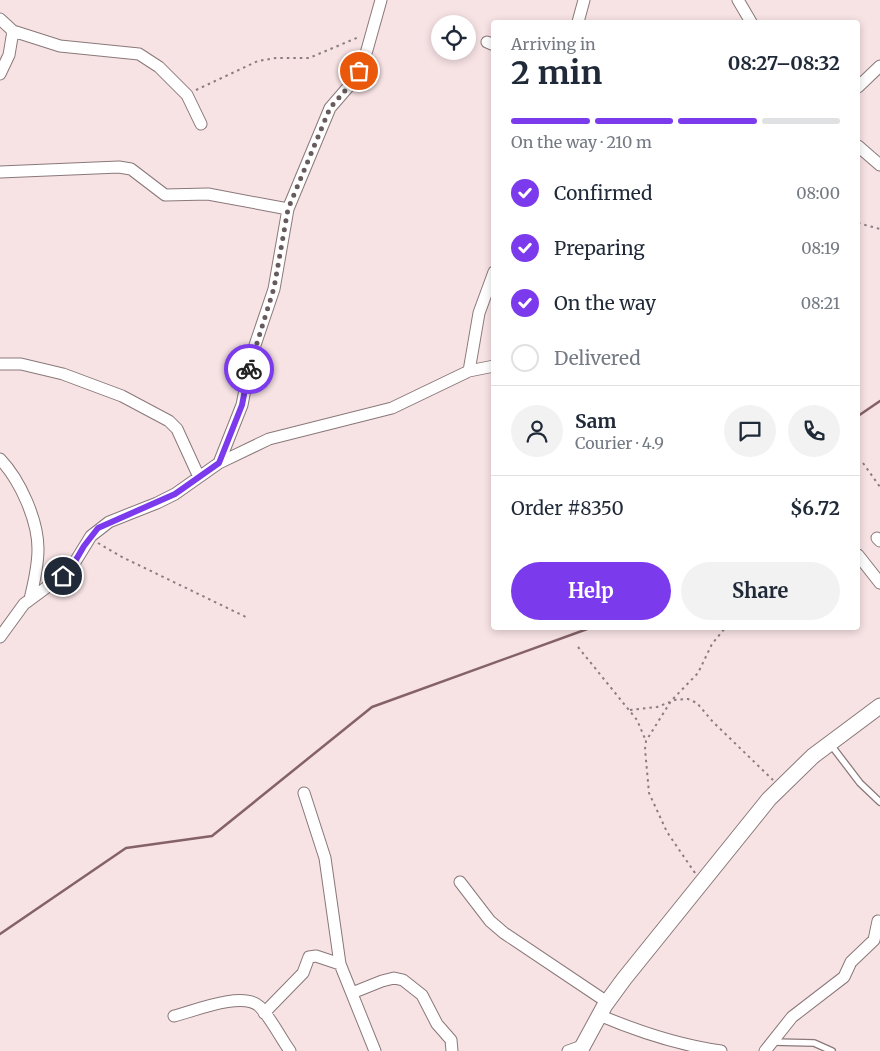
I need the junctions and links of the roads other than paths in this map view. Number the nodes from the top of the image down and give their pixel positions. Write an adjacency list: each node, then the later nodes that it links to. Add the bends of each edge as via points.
1 (380, 0): 15 (street, via 359,71 330,108)
2 (584, 0): 5 (street)
3 (738, 0): 6 (street)
4 (0, 19): 7 (street)
5 (579, 20)
6 (746, 20)
7 (13, 32): 9 (street, via 9,55); 11 (street, via 60,46 139,54 160,67 188,95)
8 (880, 66): 10 (street)
9 (0, 74)
10 (860, 85)
11 (201, 124)
12 (860, 148): 13 (street)
13 (880, 165)
14 (0, 172): 15 (street, via 120,167 131,169 165,195 208,194)
15 (288, 209): 21 (street, via 274,288 252,354 242,405)
16 (491, 280): 19 (street, via 479,313)
17 (0, 364): 22 (street, via 21,364 63,374 122,396 169,421 177,429)
18 (491, 367): 19 (street)
19 (469, 371): 21 (street, via 392,408 335,424 290,432)
20 (0, 460): 25 (street, via 20,487 38,542)
21 (219, 463): 22 (street)
22 (199, 477): 25 (street, via 157,503 98,528 70,570)
23 (860, 557): 24 (street)
24 (880, 583)
25 (30, 599): 26 (street)
26 (0, 637)
27 (880, 706): 28 (street)
28 (830, 744): 30 (lane, via 860,783); 35 (street, via 780,786 738,835)
29 (304, 793): 33 (street, via 325,858)
30 (880, 802)
31 (460, 882): 35 (street, via 490,921)
32 (878, 921): 38 (street, via 874,940 851,962 844,977 792,1017)
33 (340, 964): 34 (street); 36 (street, via 310,957 303,973)
34 (352, 993): 41 (street); 42 (street, via 382,981 403,980 422,995 437,1024 451,1040)
35 (603, 1009): 39 (street); 43 (street, via 676,1044)
36 (264, 1013): 37 (street, via 259,1006 241,1000); 40 (street)
37 (174, 1016)
38 (768, 1047): 44 (lane, via 814,1044)
39 (577, 1049)
40 (290, 1051)
41 (375, 1051)
42 (452, 1051)
43 (721, 1051)
44 (832, 1051)

